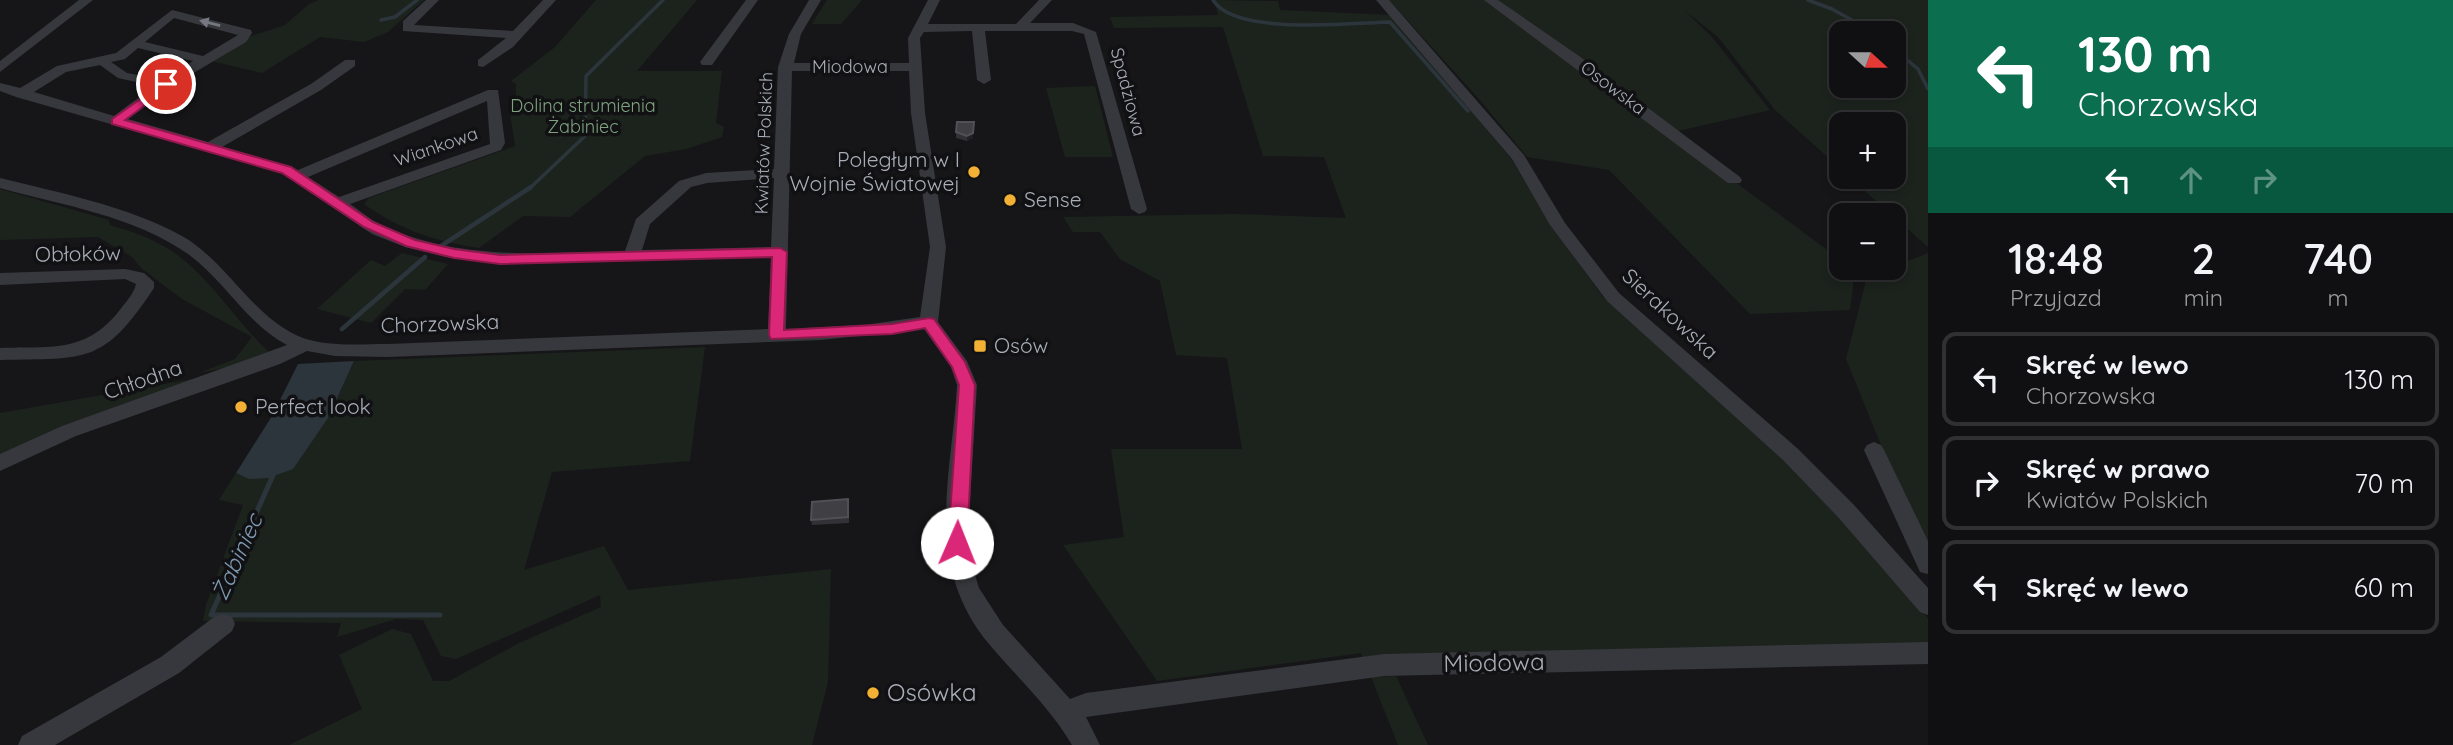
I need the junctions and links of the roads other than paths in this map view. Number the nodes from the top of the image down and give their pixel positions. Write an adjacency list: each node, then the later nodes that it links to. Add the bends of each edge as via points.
1 (87, 0): 22 (street)
2 (433, 0): 13 (street, via 407,28)
3 (550, 0): 13 (street)
4 (752, 0): 17 (street)
5 (815, 0): 20 (street, Kwiatów Polskich, via 795,34)
6 (934, 0): 10 (street, Miodowa)
7 (1046, 0): 12 (street)
8 (1382, 0): 45 (street, Sierakowska, via 1496,128 1558,225 1613,297 1790,454)
9 (1490, 0): 31 (street, Osowska)
10 (918, 28): 11 (street, Spadziowa); 21 (street, Miodowa)
11 (978, 28): 12 (street, Spadziowa); 23 (street)
12 (1019, 28): 34 (street, Spadziowa, via 1073,27 1092,35)
13 (517, 35): 19 (street)
14 (136, 44): 15 (street); 15 (street, one-way to 14, via 246,34 172,14); 16 (street)
15 (204, 60): 24 (street)
16 (104, 61): 24 (street, via 115,72); 26 (street, via 57,71)
17 (707, 62)
18 (351, 63): 28 (street)
19 (483, 63)
20 (785, 67): 21 (street, Miodowa); 29 (street, Kwiatów Polskich)
21 (915, 67): 38 (street, Miodowa, via 938,247)
22 (0, 68)
23 (984, 80)
24 (166, 84): 27 (street)
25 (0, 87): 26 (street)
26 (22, 94): 27 (street)
27 (116, 121): 28 (street)
28 (209, 148): 30 (street)
29 (781, 173): 35 (street, Kwiatów Polskich); 36 (street, via 706,178 685,184 642,222)
30 (298, 176): 33 (street); 33 (street, Wiankowa, via 499,90 496,146)
31 (1734, 180)
32 (0, 183): 40 (street, Chorzowska, via 134,222 173,239 209,265 268,325)
33 (338, 203): 36 (street, via 391,236 454,254 513,259)
34 (1139, 209)
35 (780, 252): 36 (street); 39 (street, Kwiatów Polskich)
36 (632, 256)
37 (0, 279): 41 (street, Obłoków, via 125,274 138,277 145,288 96,343 74,351)
38 (929, 323): 39 (street, Chorzowska); 48 (street, via 960,366 967,385 957,537 968,590 983,618)
39 (777, 335): 40 (street, Chorzowska, via 368,349)
40 (304, 345): 43 (street, Chłodna, via 69,431)
41 (0, 354)
42 (1874, 450): 44 (street)
43 (0, 463)
44 (1928, 565)
45 (1926, 601)
46 (223, 624): 49 (street, via 170,665)
47 (1928, 653): 48 (street, Miodowa, via 1384,666 1086,705)
48 (1065, 713): 50 (street)
49 (31, 745)
50 (1087, 745)

